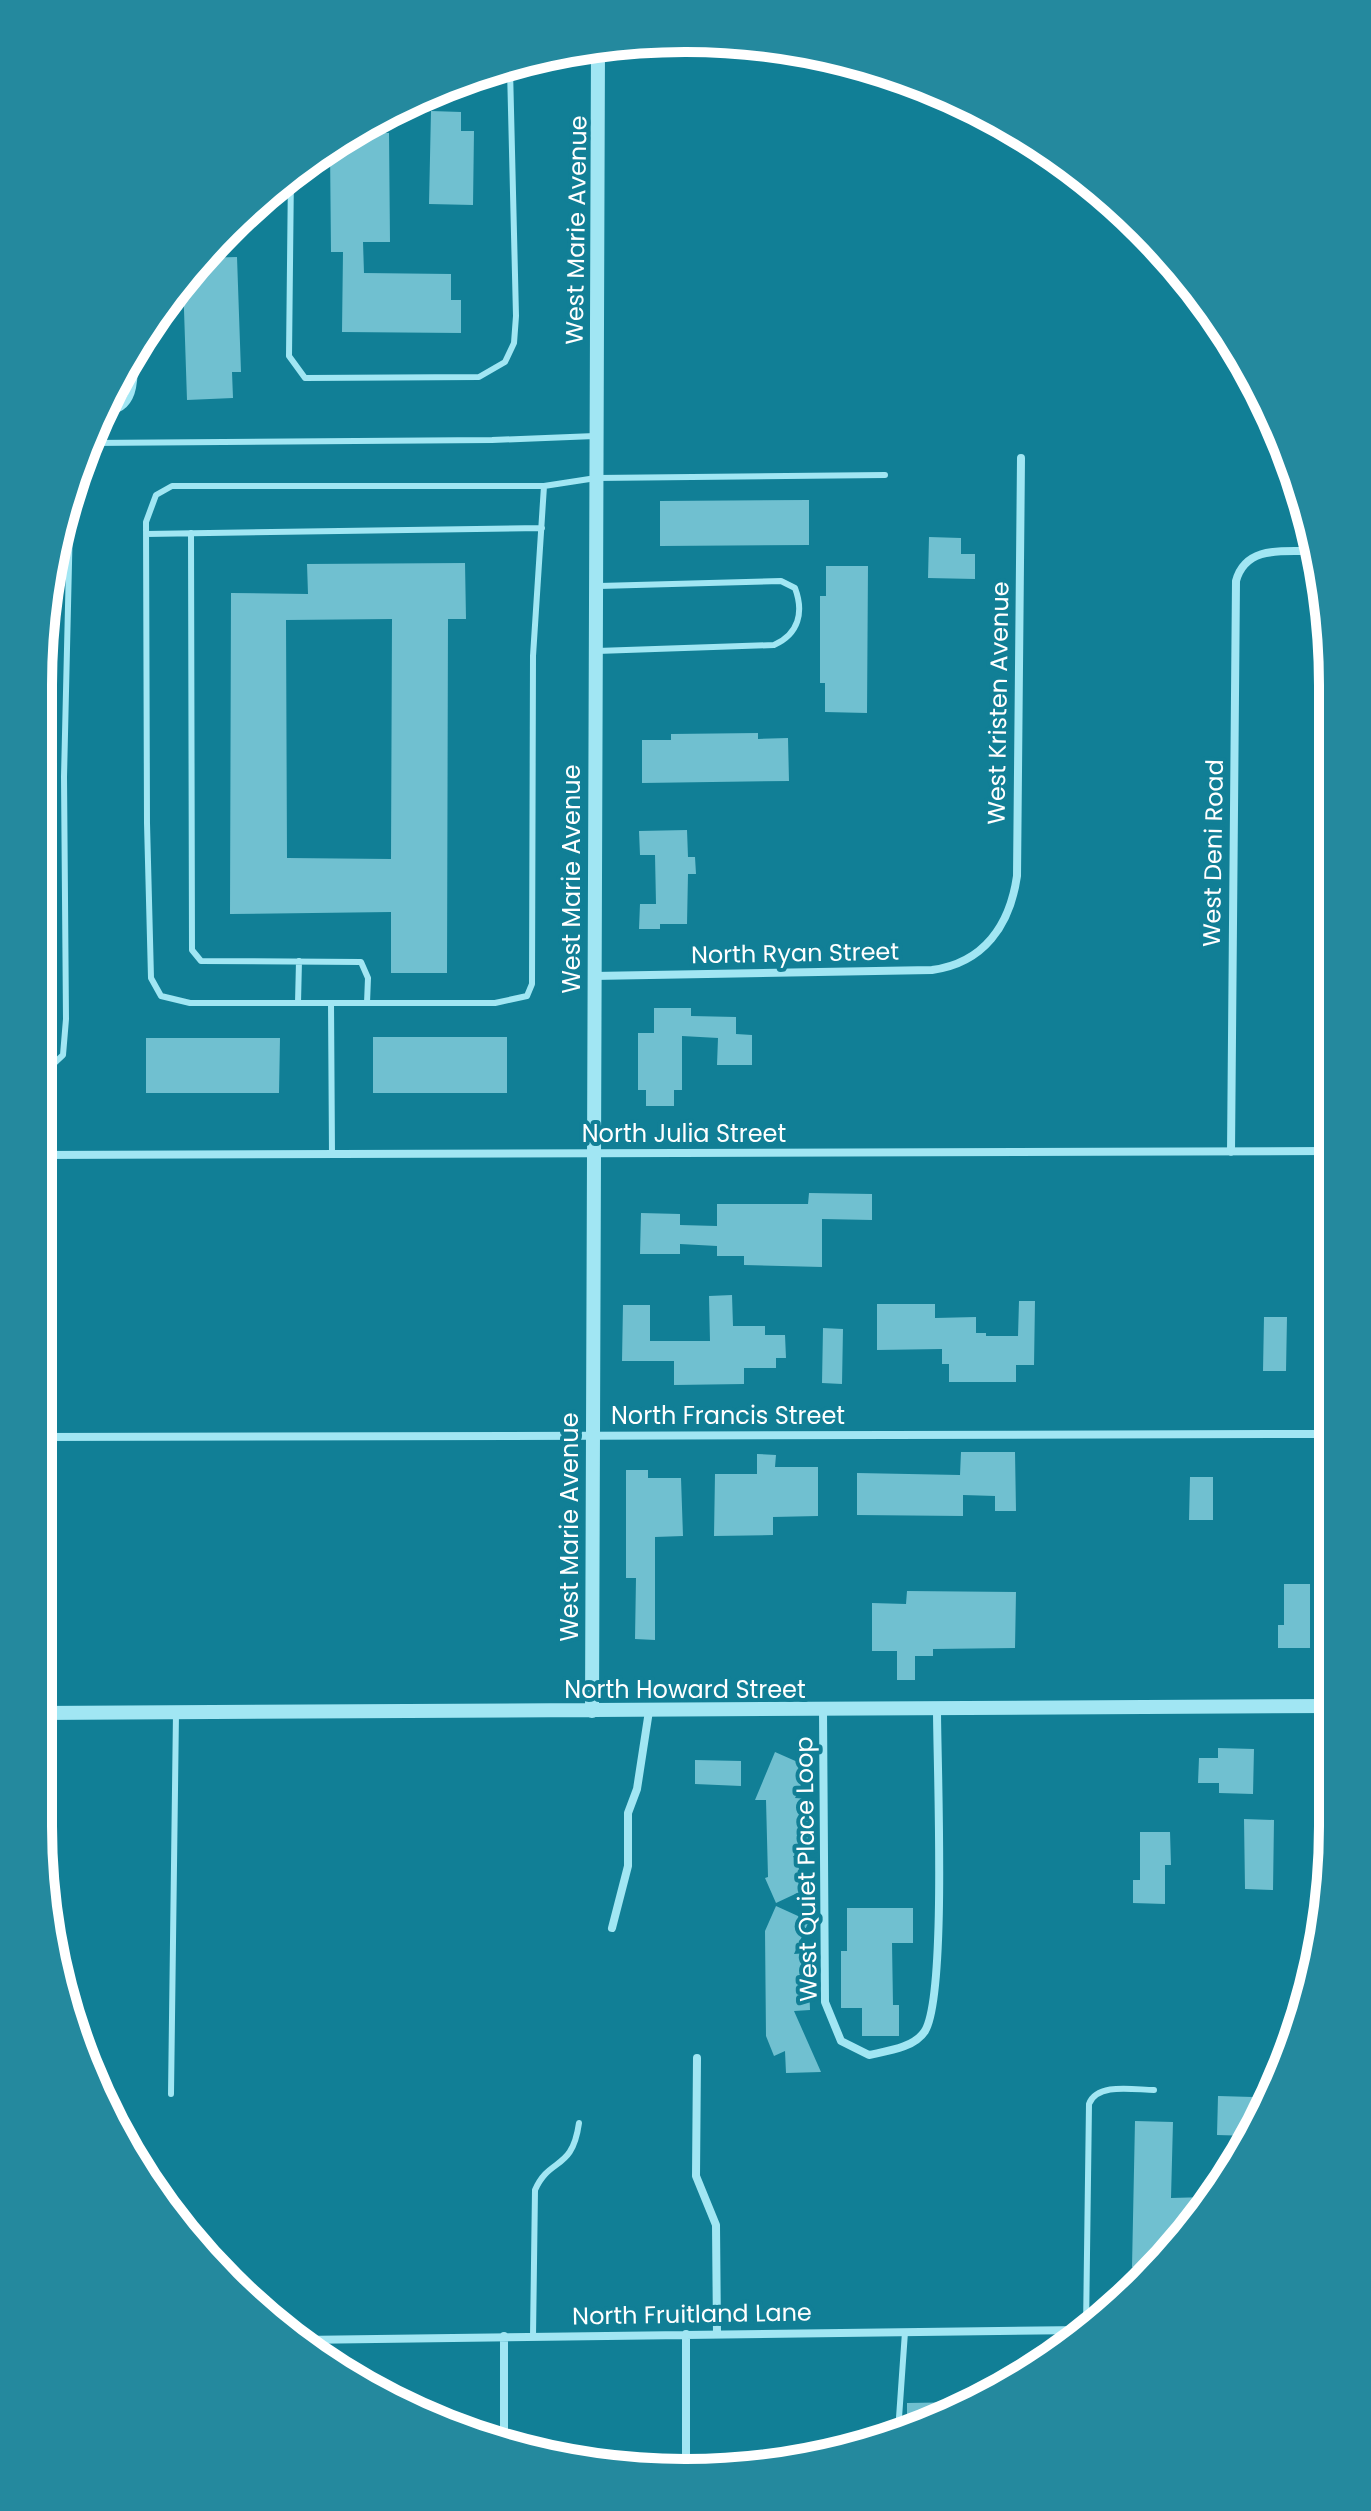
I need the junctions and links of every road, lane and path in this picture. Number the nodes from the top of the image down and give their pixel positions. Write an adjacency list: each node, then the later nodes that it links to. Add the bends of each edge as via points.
1 (598, 58): 6 (street, West Marie Avenue)
2 (510, 78): 3 (lane, via 514,343 505,362 479,377 305,378 289,356)
3 (291, 190)
4 (135, 373): 5 (lane, via 126,406)
5 (114, 412)
6 (596, 436): 7 (lane); 10 (street, West Marie Avenue)
7 (100, 443)
8 (1021, 458): 19 (street, West Kristen Avenue, via 1017,876 1009,912)
9 (885, 475): 10 (lane)
10 (596, 478): 11 (lane); 17 (street, West Marie Avenue)
11 (544, 486): 12 (lane); 14 (lane, via 172,486 156,495)
12 (542, 528): 13 (lane); 24 (lane, via 533,656 532,984 527,996 495,1003)
13 (191, 533): 14 (lane); 20 (lane, via 192,950 201,961)
14 (146, 534): 22 (lane, via 151,978 161,996 190,1003)
15 (70, 540): 25 (lane, via 66,1019 63,1055)
16 (1304, 551): 27 (street, West Deni Road, via 1250,558 1236,581)
17 (595, 586): 18 (street, West Marie Avenue); 18 (lane, via 781,581 795,588 799,620 791,635 774,645)
18 (594, 651): 21 (street, West Marie Avenue)
19 (990, 942): 21 (street, North Ryan Street, via 962,963 932,970)
20 (299, 961): 22 (lane); 24 (lane, via 361,962 368,978)
21 (592, 976): 28 (street, West Marie Avenue)
22 (298, 1003): 23 (lane)
23 (331, 1003): 24 (lane); 29 (lane)
24 (367, 1003)
25 (52, 1065)
26 (1319, 1151): 27 (street, North Julia Street)
27 (1231, 1152): 28 (street, North Julia Street)
28 (591, 1153): 29 (street, North Julia Street); 32 (street, West Marie Avenue)
29 (332, 1154): 30 (street, North Julia Street)
30 (52, 1155)
31 (1319, 1434): 32 (street, North Francis Street)
32 (590, 1436): 33 (street, North Francis Street); 36 (street, West Marie Avenue)
33 (52, 1437)
34 (1319, 1706): 35 (street, North Howard Street)
35 (937, 1710): 38 (street, North Howard Street); 38 (street, West Quiet Place Loop, via 937,1983 924,2031 904,2047 869,2055 841,2041 825,2002)
36 (592, 1711): 37 (street, North Howard Street); 40 (street, North Howard Street)
37 (649, 1711): 38 (street, North Howard Street); 41 (street, via 628,1813 628,1866)
38 (823, 1711)
39 (52, 1713): 40 (street, North Howard Street)
40 (176, 1713): 44 (lane)
41 (612, 1928)
42 (697, 2058): 50 (street, via 696,2176 716,2225)
43 (1154, 2090): 46 (lane, via 1106,2090 1095,2093 1089,2104)
44 (171, 2094)
45 (579, 2123): 52 (lane, via 575,2149 535,2190)
46 (1085, 2316)
47 (1069, 2329): 48 (street, North Fruitland Lane)
48 (905, 2332): 50 (street, North Fruitland Lane); 54 (lane)
49 (686, 2334): 50 (street, North Fruitland Lane); 52 (street, North Fruitland Lane); 56 (street)
50 (717, 2334)
51 (504, 2336): 52 (street, North Fruitland Lane); 53 (street, North Fruitland Lane); 55 (street)
52 (533, 2336)
53 (317, 2340)
54 (899, 2422)
55 (504, 2432)
56 (686, 2459)

